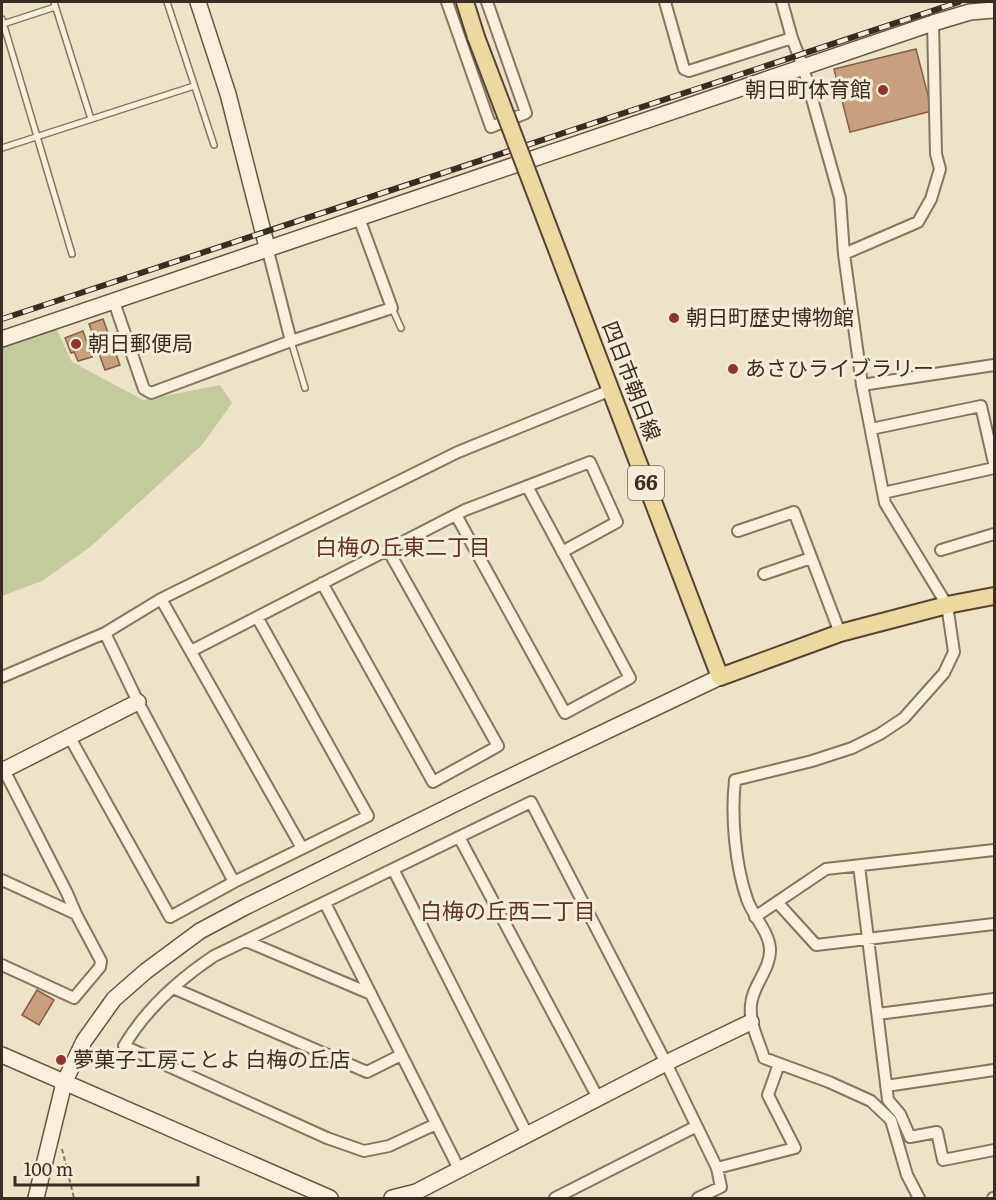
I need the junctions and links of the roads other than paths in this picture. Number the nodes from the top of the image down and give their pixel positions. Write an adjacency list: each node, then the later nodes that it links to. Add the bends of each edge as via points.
1 (167, 2): 14 (lane)
2 (198, 2): 20 (street, via 228,94)
3 (447, 2): 5 (street, via 491,127 526,113)
4 (465, 2): 31 (main road, 四日市朝日線 / 66, bridge)
5 (487, 2)
6 (665, 2): 12 (street, via 684,69 689,71)
7 (782, 2): 12 (street)
8 (55, 4): 10 (lane); 15 (lane)
9 (994, 10): 11 (street, via 970,12)
10 (2, 21): 16 (lane)
11 (933, 23): 13 (street); 22 (street, via 936,154 940,169 932,199 918,222)
12 (792, 38): 13 (street)
13 (803, 67): 19 (street); 22 (street, via 840,198)
14 (194, 86): 15 (lane); 17 (lane)
15 (91, 119): 16 (lane)
16 (38, 136): 18 (lane); 21 (lane)
17 (214, 145)
18 (2, 148)
19 (359, 218): 20 (street); 24 (street)
20 (267, 247): 23 (street); 27 (street)
21 (72, 254)
22 (844, 254): 29 (street)
23 (114, 302): 26 (street); 27 (street, via 144,389 151,393)
24 (392, 308): 25 (lane); 27 (street)
25 (401, 328)
26 (2, 339)
27 (291, 341): 30 (lane)
28 (994, 365): 29 (street)
29 (862, 385): 32 (street)
30 (305, 388)
31 (611, 390): 47 (street, via 458,452); 53 (main road, 四日市朝日線 / 66)
32 (871, 429): 33 (street, via 981,406); 36 (street)
33 (994, 464)
34 (994, 468): 36 (street)
35 (527, 486): 37 (street); 42 (street); 42 (street, via 590,462 617,522)
36 (883, 493): 48 (street, via 885,503)
37 (456, 515): 40 (street); 42 (street, via 565,713 630,678)
38 (738, 531): 43 (street, via 794,512)
39 (994, 534): 41 (street)
40 (388, 550): 45 (street); 45 (street, via 498,746 433,782)
41 (941, 550)
42 (562, 552)
43 (812, 558): 44 (street); 51 (street)
44 (764, 574)
45 (322, 583): 49 (street)
46 (994, 596): 48 (main road)
47 (161, 599): 50 (street); 52 (street)
48 (947, 605): 51 (main road); 68 (street, via 954,652 944,673 904,718 852,748 735,780 732,801 739,868)
49 (257, 617): 52 (street); 59 (street, via 368,816)
50 (105, 633): 54 (street); 55 (street)
51 (840, 633): 53 (main road)
52 (191, 651): 59 (street)
53 (720, 677): 83 (street, via 200,931 114,999 84,1041)
54 (2, 678)
55 (138, 702): 56 (street); 64 (street)
56 (69, 736): 57 (street); 64 (street, via 170,917)
57 (3, 770): 67 (street)
58 (459, 837): 62 (street); 80 (street, via 531,802); 85 (street)
59 (302, 848): 64 (street)
60 (994, 850): 61 (street)
61 (860, 866): 65 (street, via 826,869); 70 (street)
62 (393, 869): 66 (street); 88 (street)
63 (2, 880): 67 (street)
64 (234, 882)
65 (777, 902): 68 (street); 70 (street, via 816,945)
66 (325, 903): 71 (street); 74 (street)
67 (76, 914): 72 (street, via 101,961 74,998)
68 (755, 917): 77 (street, via 770,950 750,1003)
69 (994, 924): 70 (street)
70 (870, 940): 76 (street)
71 (246, 941): 73 (street, via 189,972); 74 (street)
72 (2, 965)
73 (173, 988): 79 (street, via 367,1072); 86 (street, via 138,1024 124,1046 327,1138 364,1150 390,1146)
74 (370, 993): 79 (street)
75 (994, 999): 76 (street)
76 (878, 1014): 84 (street)
77 (751, 1022): 80 (street); 81 (street, via 764,1058)
78 (2, 1055): 83 (street)
79 (401, 1055): 86 (street)
80 (666, 1063): 85 (street); 87 (street)
81 (779, 1064): 90 (street, via 768,1095 795,1148); 97 (street, via 871,1101 891,1120 907,1175)
82 (994, 1070): 84 (street)
83 (64, 1083): 92 (street); 93 (street)
84 (886, 1086): 89 (street, via 888,1100 900,1114 910,1137 937,1132 943,1160)
85 (598, 1098): 88 (street)
86 (436, 1124): 91 (street)
87 (695, 1127): 90 (street); 95 (street)
88 (527, 1134): 91 (street)
89 (994, 1150)
90 (717, 1168): 96 (street, via 721,1187)
91 (459, 1169): 94 (street, via 416,1192)
92 (36, 1198)
93 (330, 1198)
94 (392, 1198)
95 (555, 1198)
96 (698, 1198)
97 (920, 1198)

